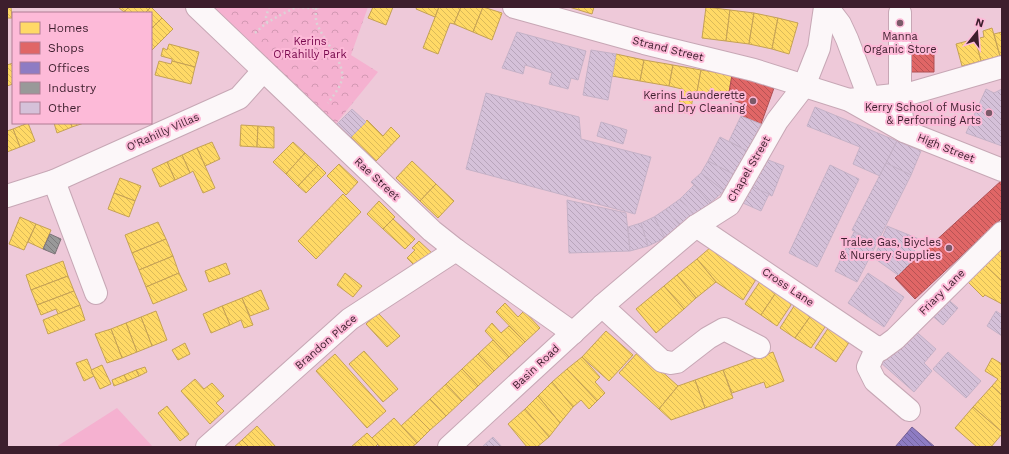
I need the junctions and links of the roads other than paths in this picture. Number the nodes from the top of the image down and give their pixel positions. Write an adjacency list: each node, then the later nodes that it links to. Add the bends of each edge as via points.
1 (197, 7): 6 (street, Rae Street)
2 (514, 7): 7 (street, Strand Street, via 644,44 754,70)
3 (826, 7): 7 (street, Chapel Street, via 818,48); 9 (street, via 840,24 847,39)
4 (900, 13): 8 (street)
5 (1002, 67): 8 (street, via 912,93)
6 (263, 71): 12 (street, O'Rahilly Villas, via 239,98); 16 (street, Rae Street, via 432,231)
7 (798, 93): 9 (street, High Street); 14 (street, Chapel Street, via 777,121 729,205)
8 (900, 94): 9 (street); 10 (street)
9 (859, 98): 10 (street, High Street)
10 (904, 131): 11 (street, High Street)
11 (1002, 170)
12 (54, 181): 13 (street, O'Rahilly Villas); 18 (street)
13 (7, 196)
14 (696, 226): 17 (street, Chapel Street); 22 (street, Cross Lane)
15 (1002, 233): 22 (street, Friary Lane, via 895,339)
16 (456, 250): 20 (street, Rae Street); 24 (street, Brandon Place, via 350,319)
17 (623, 288): 19 (street, Basin Road)
18 (96, 293)
19 (602, 306): 20 (street, Basin Road); 21 (street, via 662,361 677,362 724,329)
20 (573, 333): 25 (street, Basin Road)
21 (759, 347)
22 (878, 348): 23 (street, via 868,367 875,381)
23 (909, 410)
24 (207, 447)
25 (449, 447)

